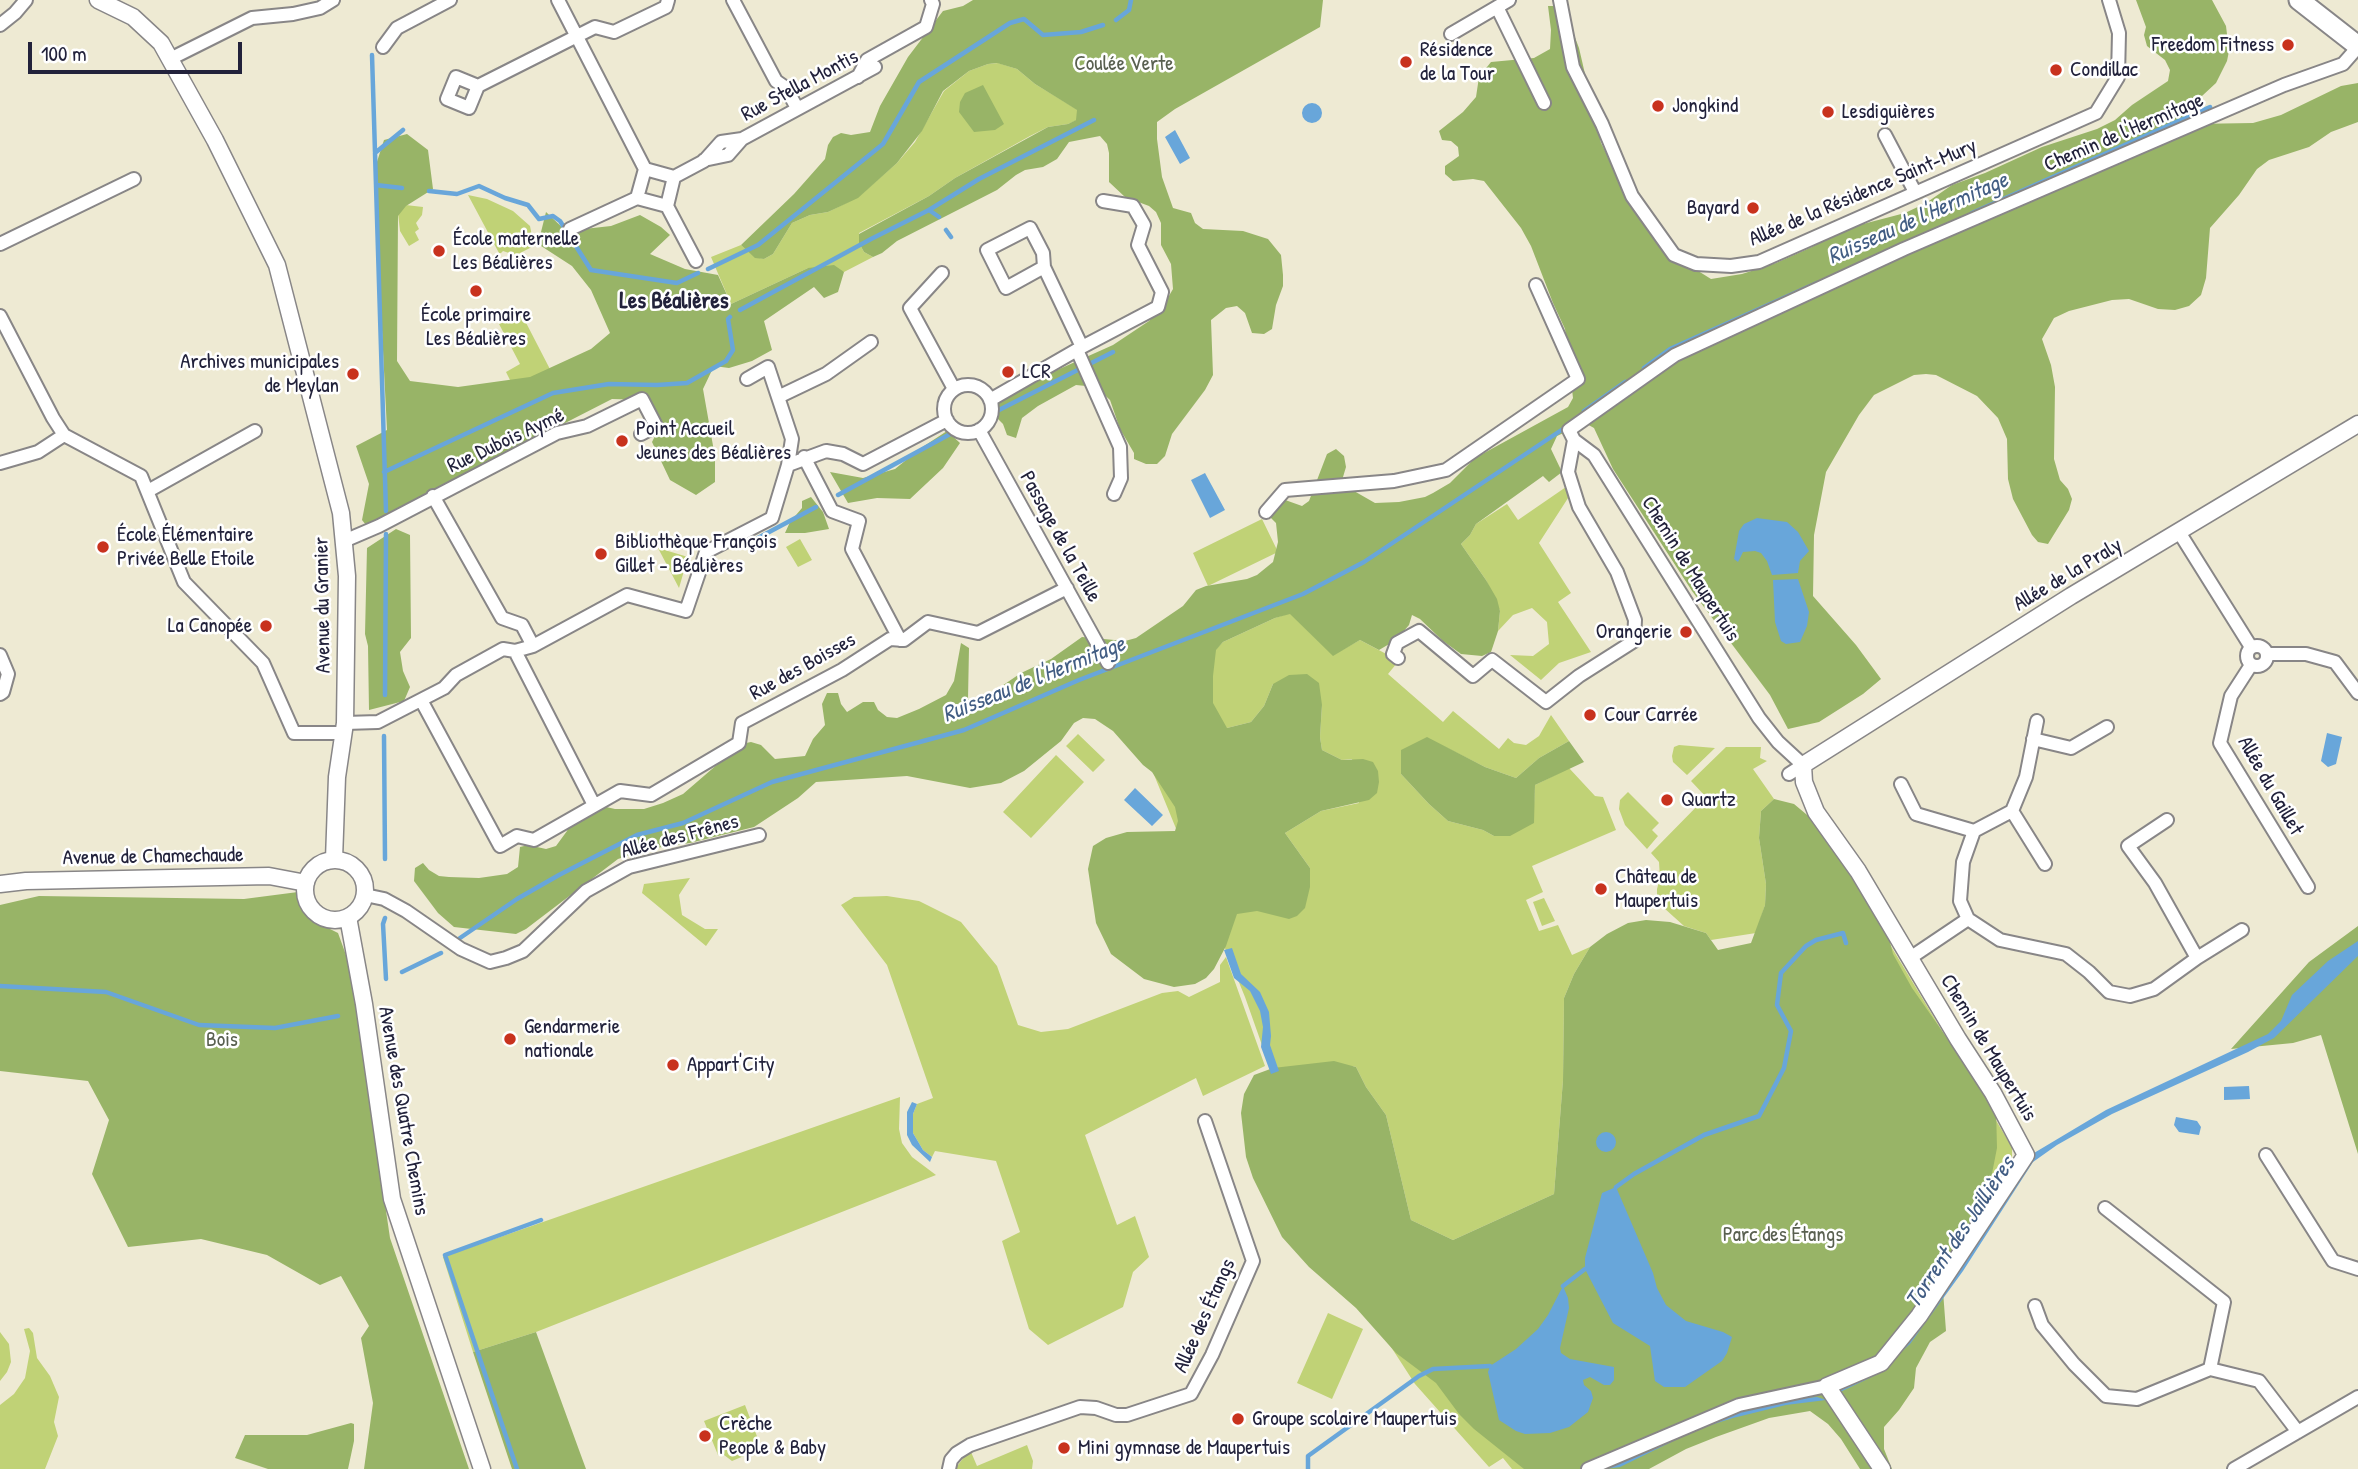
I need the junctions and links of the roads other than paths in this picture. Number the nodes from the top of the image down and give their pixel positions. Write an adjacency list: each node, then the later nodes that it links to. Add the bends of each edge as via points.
1 (26, 0): 14 (street)
2 (98, 0): 19 (street, Avenue du Granier, via 153,33)
3 (333, 0): 19 (street, via 293,14 252,18)
4 (450, 0): 18 (street, via 397,28)
5 (558, 0): 16 (street)
6 (668, 0): 16 (street, via 666,7 614,32 595,27)
7 (733, 0): 24 (street, via 776,81 786,88)
8 (931, 0): 21 (street, via 926,27 867,60)
9 (1509, 0): 13 (street)
10 (1560, 0): 29 (street, Allée de la Résidence Saint-Mury, via 1573,67 1632,196 1674,255 1696,264 1759,262)
11 (2109, 0): 29 (street, Allée de la Résidence Saint-Mury, via 2119,33 2118,77 2096,113)
12 (2299, 0): 17 (main road)
13 (1497, 7): 15 (street); 23 (street)
14 (0, 25)
15 (1451, 34)
16 (578, 36): 22 (street); 26 (street)
17 (2358, 46): 52 (street, Chemin de l'Hermitage, via 2343,64 2284,85 1904,249 1675,355)
18 (383, 47)
19 (170, 59): 61 (street, Avenue du Granier, via 277,265 341,513)
20 (875, 67): 21 (street, Rue Stella Montis)
21 (858, 77): 24 (street, Rue Stella Montis)
22 (478, 86)
23 (1544, 103)
24 (797, 108): 27 (street, Rue Stella Montis, via 742,139 728,155)
25 (1885, 135): 29 (street)
26 (645, 169): 27 (street); 30 (street)
27 (674, 177): 32 (street)
28 (134, 179): 34 (street)
29 (1915, 192)
30 (637, 198): 32 (street); 33 (street)
31 (1103, 201): 41 (street, via 1133,206 1144,225 1138,245 1162,292 1158,307)
32 (667, 206): 35 (street)
33 (570, 229)
34 (0, 244)
35 (696, 261)
36 (1044, 267): 36 (street, via 1043,253 1030,228 987,250 1006,288); 41 (street)
37 (942, 273): 43 (street, via 910,308)
38 (1536, 285): 59 (street, via 1578,379 1446,470 1394,481 1285,490)
39 (0, 316): 51 (street)
40 (871, 342): 44 (street, via 826,374)
41 (1079, 348): 45 (street); 57 (street, via 1120,447 1121,478)
42 (747, 379): 44 (street, via 768,367)
43 (954, 389): 45 (street, via 975,386); 46 (street, via 945,400)
44 (778, 397): 55 (street, via 792,439)
45 (990, 400): 48 (street, via 989,420)
46 (947, 420): 48 (street, via 959,431); 53 (street, via 863,464 826,451)
47 (2358, 424): 60 (street, Allée de la Praly)
48 (979, 429): 62 (street, Passage de la Teille)
49 (255, 431): 56 (street)
50 (641, 434): 58 (street, Rue Dubois Aymé, via 656,426 642,399 587,426 557,433)
51 (64, 435): 54 (street, via 38,452); 56 (street, via 141,476)
52 (1572, 435): 69 (street, via 1568,472 1579,507 1617,572 1635,620 1634,641 1546,702 1492,660 1473,677 1419,631 1397,643 1393,653); 79 (street, Chemin de Maupertuis, via 1594,455 1759,718)
53 (804, 457): 55 (street); 63 (street, via 832,511 859,521 852,549)
54 (0, 463)
55 (788, 465): 64 (street, via 772,518 706,552 686,611 627,594)
56 (148, 491): 77 (street, via 184,582 263,663 294,733)
57 (1114, 494)
58 (433, 496): 61 (street, Rue Dubois Aymé); 64 (street, via 502,618 522,625)
59 (1266, 512)
60 (2179, 532): 65 (street); 79 (street, Allée de la Praly)
61 (344, 541): 77 (street, Avenue du Granier)
62 (1067, 588): 63 (street, Rue des Boisses, via 978,633 928,622); 70 (street, Passage de la Teille)
63 (900, 640): 82 (street, Rue des Boisses, via 890,639 742,723 739,743 651,794 620,791)
64 (533, 646): 66 (street)
65 (2251, 647): 67 (street, via 2261,646); 71 (street, via 2247,656)
66 (515, 650): 74 (street, via 503,649); 82 (street)
67 (2267, 654): 71 (street, Allée du Gaillet, via 2264,663); 72 (street, via 2306,654 2335,662)
68 (0, 655): 73 (street, via 8,674)
69 (1398, 658)
70 (1108, 663)
71 (2251, 665): 91 (street, Allée du Gaillet, via 2231,695 2220,743)
72 (2358, 693)
73 (0, 694)
74 (421, 700): 77 (street, via 378,722); 82 (street, Rue des Boisses, via 500,846 517,836 534,840)
75 (2037, 721): 78 (street)
76 (2107, 727): 78 (street, via 2071,748)
77 (344, 728): 87 (street, Avenue du Granier)
78 (2033, 739): 83 (street, via 2026,777)
79 (1803, 765): 80 (street); 96 (street, Chemin de Maupertuis, via 1804,782 1816,812)
80 (1789, 774)
81 (1901, 783): 85 (street, via 1916,814)
82 (594, 805)
83 (2012, 811): 85 (street); 88 (street)
84 (2167, 820): 97 (street, via 2128,846)
85 (1974, 831): 94 (street, via 1964,862 1960,901)
86 (759, 835): 92 (street, Allée des Frênes, via 629,867 586,891 523,951 490,962 461,949 406,911)
87 (334, 859): 89 (street, via 319,864); 92 (street, via 358,870)
88 (2045, 864)
89 (306, 883): 90 (street, Avenue de Chamechaude, via 269,876); 93 (street, via 306,898 320,915 333,920)
90 (0, 884)
91 (2308, 887)
92 (365, 895): 93 (street)
93 (348, 917): 108 (street, Avenue des Quatre Chemins, via 392,1199)
94 (1968, 919): 96 (street); 97 (street, via 2000,940 2066,954 2109,992 2130,996 2154,989)
95 (2242, 930): 97 (street)
96 (1910, 958): 104 (street, Chemin de Maupertuis, via 2026,1154 1919,1316 1881,1363)
97 (2197, 958)
98 (1205, 1121): 109 (street, Allée des Étangs, via 1253,1261 1191,1394 1127,1415 1080,1407 970,1445 957,1453)
99 (2266, 1155): 101 (street, via 2333,1261)
100 (2105, 1208): 103 (street, via 2224,1302)
101 (2358, 1269)
102 (2035, 1306): 103 (street, via 2042,1325 2106,1396 2137,1399)
103 (2210, 1369): 106 (street, via 2259,1381)
104 (1830, 1391): 110 (street, Chemin de Maupertuis, via 1740,1405); 111 (street)
105 (2355, 1403): 106 (street)
106 (2298, 1432): 107 (street)
107 (2242, 1467)
108 (481, 1469)
109 (948, 1469)
110 (1588, 1469)
111 (1882, 1469)

